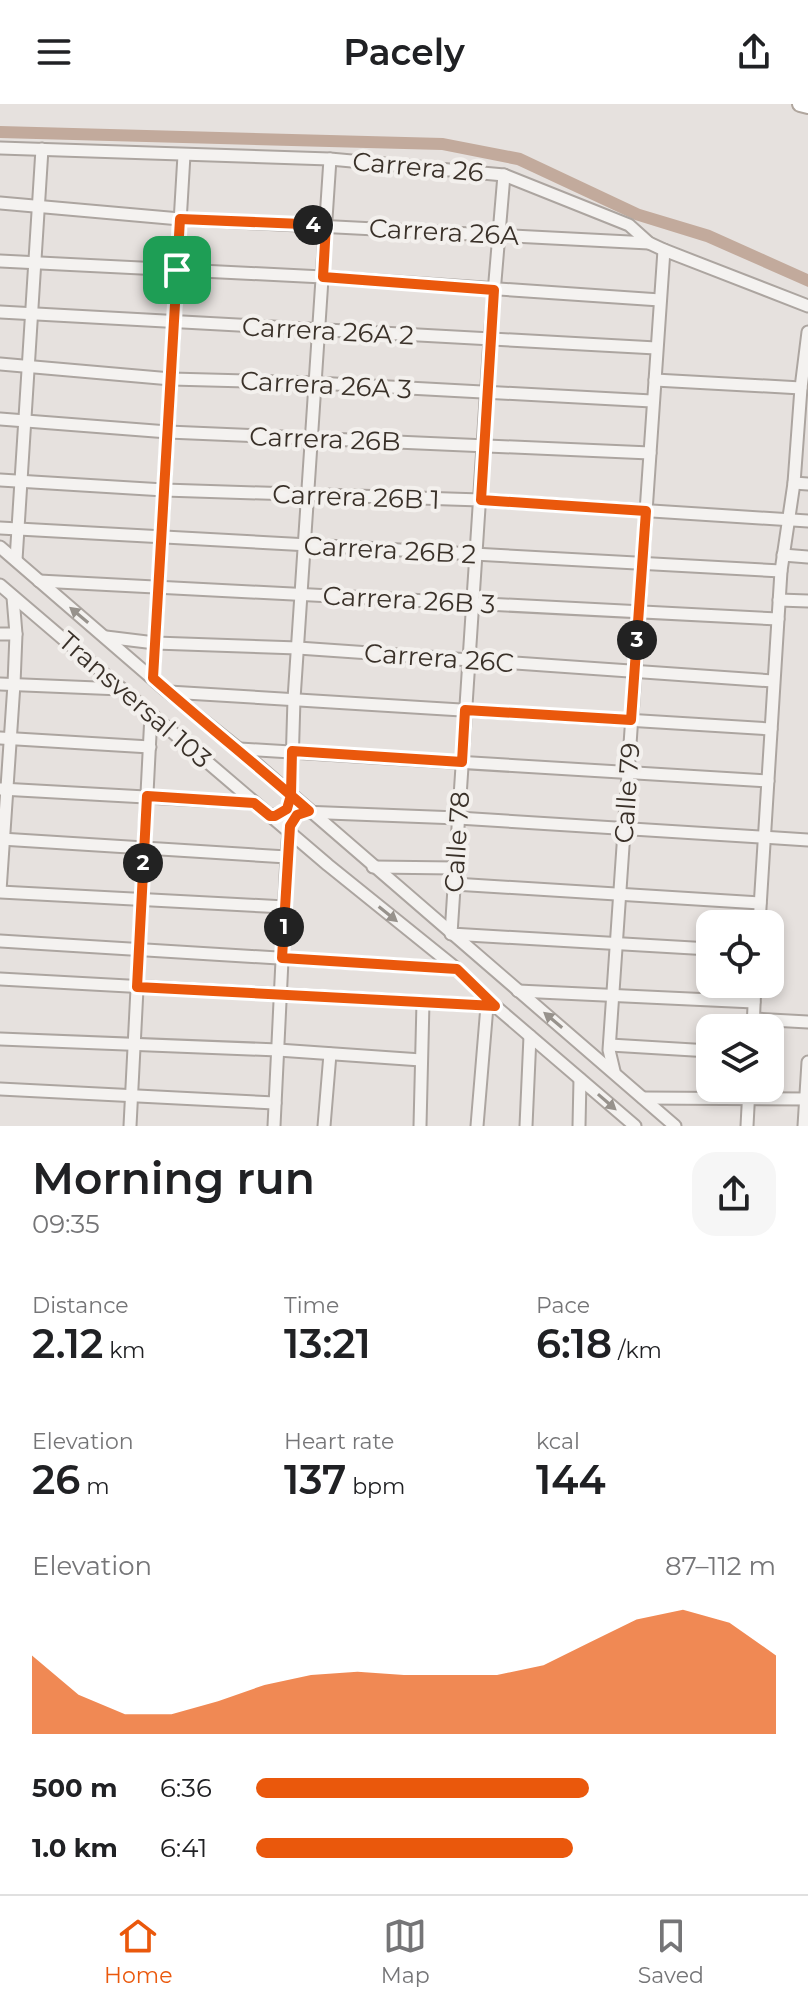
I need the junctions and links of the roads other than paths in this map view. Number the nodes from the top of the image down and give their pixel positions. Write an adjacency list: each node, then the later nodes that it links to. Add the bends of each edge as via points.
1 (800, 104): 2 (main road)
2 (808, 106)
3 (0, 148): 4 (street, Carrera 26)
4 (42, 149): 5 (street, Carrera 26); 9 (street)
5 (184, 155): 6 (street, Carrera 26); 10 (street)
6 (330, 159): 7 (street, Carrera 26); 11 (street)
7 (504, 175): 12 (street, Calle 78); 13 (street, Carrera 26, via 629,225)
8 (0, 203): 9 (street, Carrera 26A)
9 (38, 205): 10 (street, Carrera 26A); 16 (street)
10 (180, 219): 11 (street, Carrera 26A); 17 (street)
11 (326, 225): 12 (street, Carrera 26A); 18 (street)
12 (499, 236): 13 (street, Carrera 26A); 19 (street, Calle 78)
13 (649, 243): 14 (street, Carrera 26)
14 (664, 250): 20 (street, Calle 79); 21 (street, Carrera 26)
15 (0, 261): 16 (street)
16 (35, 264): 17 (street); 23 (street)
17 (177, 270): 18 (street); 24 (street)
18 (323, 277): 19 (street); 25 (street)
19 (494, 290): 20 (street); 27 (street, Calle 78)
20 (660, 300): 28 (street, Calle 79)
21 (808, 306)
22 (0, 312): 23 (street, Carrera 26A 2)
23 (32, 314): 24 (street, Carrera 26A 2); 30 (street)
24 (174, 322): 25 (street, Carrera 26A 2); 31 (street)
25 (319, 330): 27 (street, Carrera 26A 2); 33 (street)
26 (808, 332): 34 (street)
27 (490, 340): 28 (street, Carrera 26A 2); 35 (street, Calle 78)
28 (656, 348): 32 (street, Calle 79)
29 (0, 364): 30 (street, Carrera 26A 3)
30 (28, 365): 31 (street, Carrera 26A 3); 38 (street)
31 (171, 379): 33 (street, Carrera 26A 3); 39 (street)
32 (655, 380): 34 (street); 36 (street, Calle 79)
33 (316, 383): 35 (street, Carrera 26A 3); 40 (street)
34 (801, 388): 45 (street)
35 (487, 394): 36 (street, Carrera 26A 3); 41 (street, Calle 78)
36 (652, 401): 42 (street, Calle 79)
37 (0, 419): 38 (street, Carrera 26B)
38 (25, 421): 39 (street, Carrera 26B); 44 (street)
39 (168, 432): 40 (street, Carrera 26B); 47 (street)
40 (312, 439): 41 (street, Carrera 26B); 48 (street)
41 (483, 444): 42 (street, Carrera 26B); 49 (street, Calle 78)
42 (650, 453): 50 (street, Calle 79)
43 (0, 480): 44 (street, Carrera 26B 1)
44 (21, 481): 47 (street, Carrera 26B 1); 54 (street)
45 (794, 483): 46 (street); 51 (street)
46 (808, 484)
47 (164, 490): 48 (street, Carrera 26B 1); 55 (street)
48 (308, 495): 49 (street, Carrera 26B 1); 56 (street)
49 (481, 500): 50 (street, Carrera 26B 1); 58 (street, Calle 78)
50 (646, 511): 51 (street, Carrera 26B 1); 62 (street, Calle 79)
51 (788, 520): 52 (street, Carrera 26B 1); 59 (street)
52 (808, 521)
53 (0, 528): 54 (street, Carrera 26B 2)
54 (18, 529): 55 (street, Carrera 26B 2); 61 (street)
55 (161, 537): 56 (street, Carrera 26B 2); 66 (street)
56 (305, 545): 58 (street, Carrera 26B 2); 67 (street)
57 (0, 547): 61 (street, Transversal 103)
58 (476, 555): 62 (street, Carrera 26B 2); 71 (street, Calle 78)
59 (783, 555): 60 (street); 63 (street)
60 (808, 557)
61 (16, 560): 64 (street, Transversal 103)
62 (642, 564): 63 (street, Carrera 26B 2); 72 (street, Calle 79)
63 (781, 571): 69 (street)
64 (39, 581): 66 (street, Carrera 26B 3); 76 (street, Transversal 103, one-way to 64)
65 (0, 585): 68 (street, Transversal 103)
66 (158, 587): 67 (street, Carrera 26B 3); 77 (street)
67 (302, 595): 71 (street, Carrera 26B 3); 78 (street)
68 (13, 597): 75 (street); 85 (street, Transversal 103)
69 (779, 600): 70 (street); 73 (street)
70 (808, 601)
71 (473, 604): 72 (street, Carrera 26B 3); 79 (street, Calle 78)
72 (639, 612): 73 (street, Carrera 26B 3); 80 (street, Calle 79)
73 (778, 619): 82 (street)
74 (0, 634): 75 (street)
75 (16, 634): 84 (street)
76 (105, 637): 77 (street, Carrera 26C); 81 (street, Transversal 103)
77 (155, 643): 78 (street, Carrera 26C); 81 (street)
78 (298, 648): 79 (street, Carrera 26C); 87 (street)
79 (468, 660): 80 (street, Carrera 26C); 88 (street, Calle 78)
80 (634, 671): 82 (street, Carrera 26C); 90 (street, Calle 79)
81 (153, 678): 86 (street, Transversal 103)
82 (773, 681): 91 (street)
83 (0, 684): 84 (street)
84 (14, 684): 85 (street); 92 (street)
85 (121, 689): 89 (street, Transversal 103)
86 (168, 692): 87 (street); 94 (street, Transversal 103)
87 (294, 699): 88 (street); 95 (street)
88 (465, 710): 90 (street); 96 (street, Calle 78)
89 (151, 715): 93 (street); 102 (street, Transversal 103)
90 (631, 720): 91 (street); 97 (street, Calle 79)
91 (771, 729): 98 (street)
92 (5, 738): 93 (street); 99 (street)
93 (150, 747): 101 (street)
94 (239, 749): 95 (street); 100 (street, Transversal 103)
95 (292, 751): 96 (street); 100 (street)
96 (462, 762): 97 (street); 105 (street, Calle 78)
97 (628, 772): 98 (street); 106 (street, Calle 79)
98 (768, 781): 108 (street)
99 (3, 789): 101 (street); 109 (street)
100 (291, 795): 103 (street, Transversal 103); 104 (street, via 284,812)
101 (147, 796): 102 (street); 111 (street)
102 (254, 803): 104 (street, Transversal 103)
103 (309, 811): 105 (street); 107 (street, via 297,815); 113 (street, Transversal 103)
104 (270, 816): 107 (street, Transversal 103)
105 (458, 818): 106 (street); 114 (street, Calle 78)
106 (624, 829): 108 (street); 117 (street, Calle 79)
107 (290, 833): 112 (street); 128 (street, Transversal 103, one-way to 128)
108 (764, 837): 110 (street); 119 (street)
109 (2, 839): 111 (street); 116 (street)
110 (808, 840)
111 (144, 849): 112 (street); 118 (street)
112 (287, 857): 120 (street)
113 (373, 867): 114 (street); 122 (street, Transversal 103)
114 (455, 868): 115 (street, Calle 78)
115 (454, 884): 117 (street); 122 (street, Calle 78)
116 (0, 891): 118 (street)
117 (620, 893): 119 (street); 124 (street, Calle 79)
118 (141, 900): 120 (street); 126 (street)
119 (760, 903): 121 (street)
120 (285, 907): 127 (street)
121 (760, 910)
122 (451, 934): 124 (street); 131 (street, Transversal 103)
123 (0, 941): 126 (street)
124 (617, 943): 125 (street); 133 (street, Calle 79)
125 (696, 948)
126 (139, 949): 127 (street); 130 (street)
127 (282, 958): 128 (street); 132 (street)
128 (457, 969): 137 (street, Transversal 103)
129 (0, 979): 130 (street)
130 (137, 987): 132 (street); 143 (street)
131 (517, 991): 133 (street); 148 (street, Transversal 103, one-way to 131)
132 (280, 994): 135 (street); 145 (street)
133 (613, 994): 136 (street); 144 (street, Calle 79)
134 (754, 998): 136 (street)
135 (423, 1002): 137 (street); 149 (street)
136 (754, 1002): 138 (street)
137 (491, 1006): 141 (street, Transversal 103); 165 (street)
138 (754, 1014)
139 (808, 1022): 140 (street)
140 (784, 1023)
141 (530, 1036): 152 (street, Transversal 103); 166 (street)
142 (0, 1039): 143 (street)
143 (134, 1044): 145 (street); 154 (street)
144 (610, 1047): 146 (street); 148 (street); 151 (street, Calle 79)
145 (278, 1050): 147 (street); 160 (street)
146 (696, 1050)
147 (330, 1054): 149 (street); 163 (street)
148 (594, 1055): 151 (street, Transversal 103)
149 (421, 1060): 164 (street)
150 (808, 1062): 158 (street)
151 (614, 1072): 157 (street, Transversal 103)
152 (580, 1079): 167 (street); 168 (street, Transversal 103, one-way to 168)
153 (0, 1089): 154 (street)
154 (131, 1096): 160 (street); 161 (street)
155 (696, 1096): 157 (street)
156 (784, 1097): 158 (street)
157 (643, 1098): 169 (street, Transversal 103)
158 (806, 1099): 171 (street)
159 (748, 1102): 170 (street)
160 (275, 1103): 162 (street)
161 (130, 1126)
162 (274, 1126)
163 (324, 1126)
164 (420, 1126)
165 (477, 1126)
166 (526, 1126)
167 (579, 1126)
168 (635, 1126)
169 (675, 1126)
170 (747, 1126)
171 (804, 1126)

